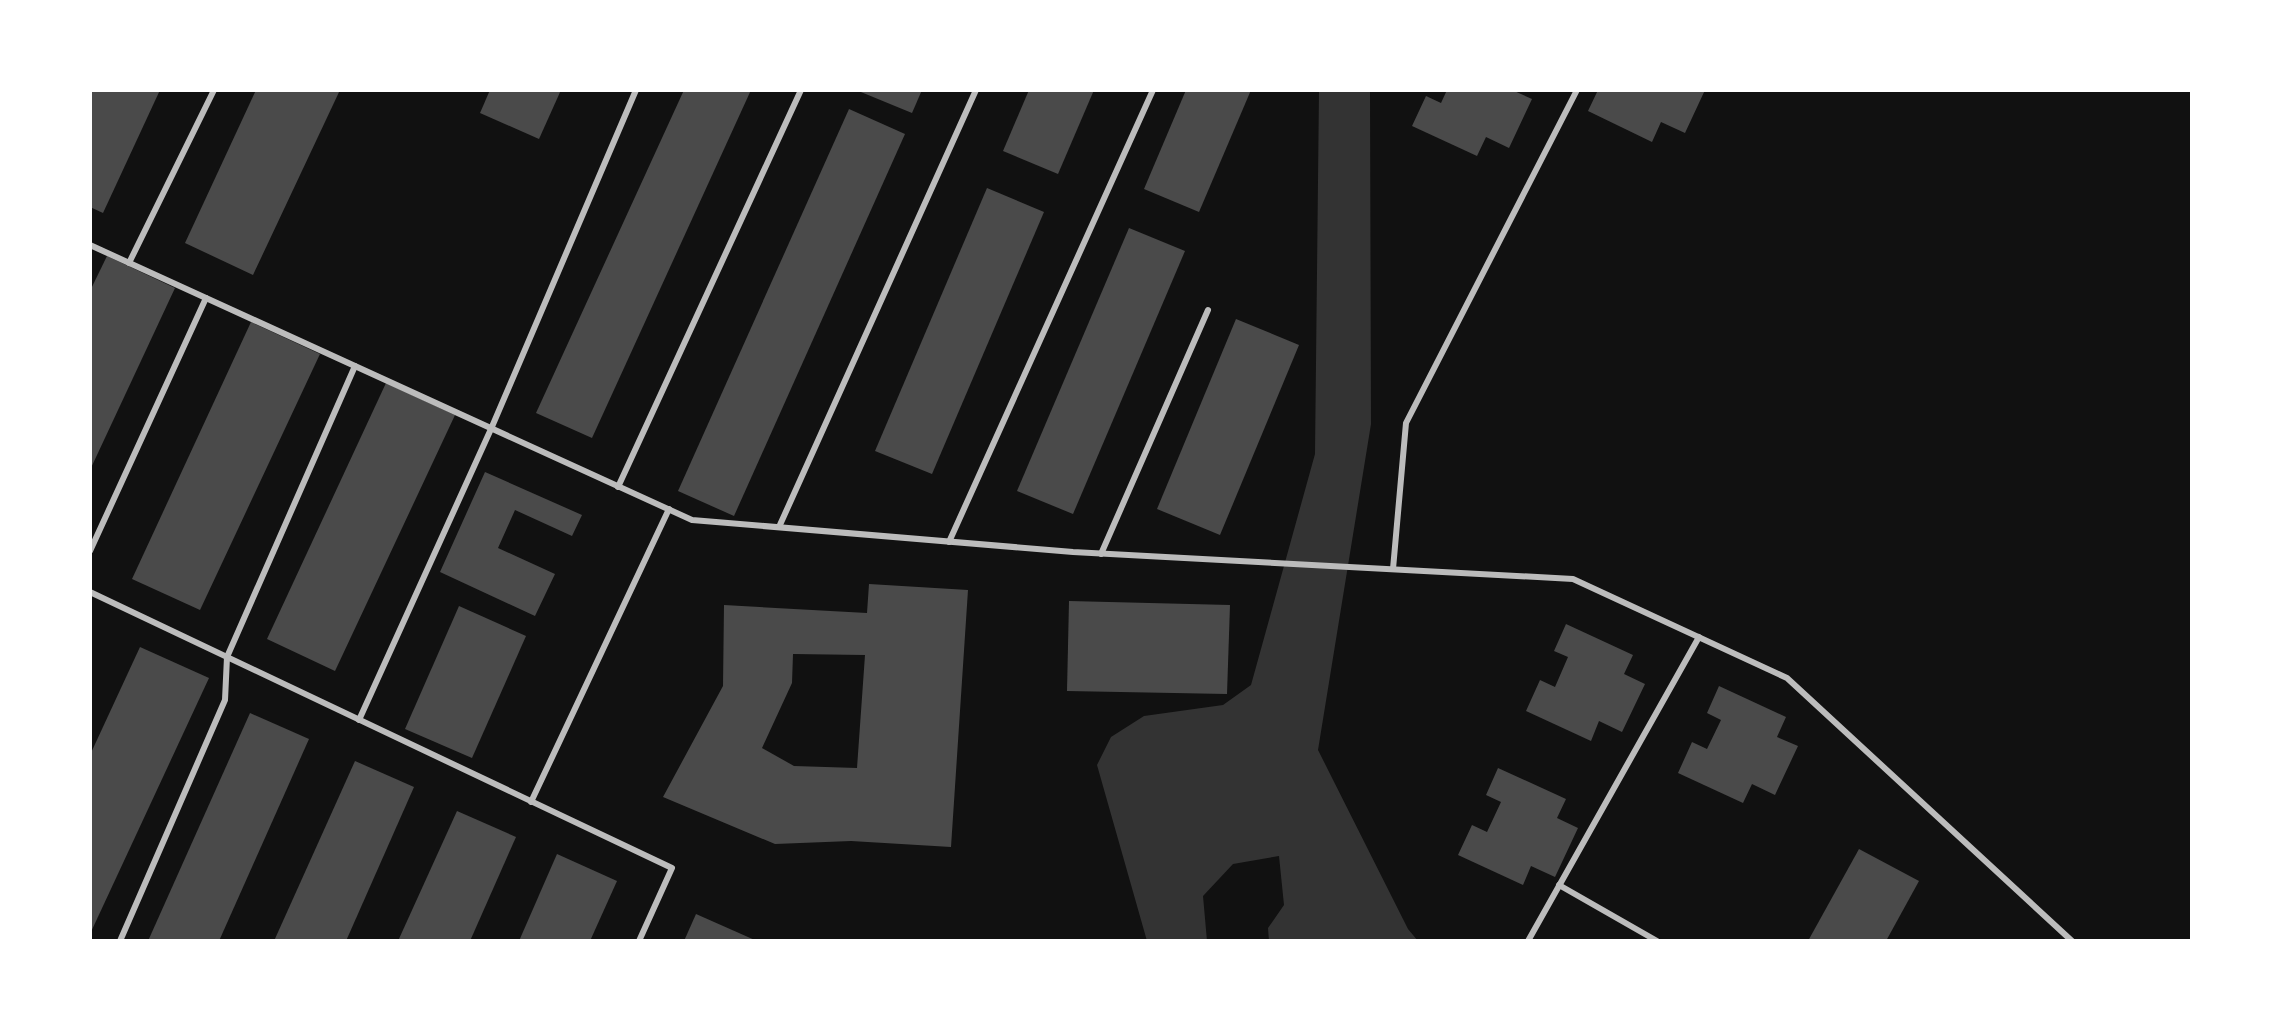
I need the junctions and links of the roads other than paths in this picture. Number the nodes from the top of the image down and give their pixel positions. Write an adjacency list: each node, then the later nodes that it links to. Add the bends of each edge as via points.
1 (214, 90): 8 (lane)
2 (636, 90): 12 (lane)
3 (801, 90): 13 (lane)
4 (976, 90): 15 (lane)
5 (1153, 90): 16 (lane)
6 (1577, 90): 19 (lane, via 1406,423)
7 (90, 245): 8 (lane)
8 (129, 263): 9 (lane)
9 (206, 298): 11 (lane); 17 (lane)
10 (1208, 310): 18 (lane)
11 (355, 366): 12 (lane); 22 (lane)
12 (491, 429): 13 (lane); 23 (lane)
13 (618, 487): 14 (lane)
14 (669, 509): 15 (lane, via 692,520); 24 (lane)
15 (779, 527): 16 (lane)
16 (949, 542): 18 (lane)
17 (90, 551)
18 (1101, 554): 19 (lane)
19 (1393, 569): 21 (lane, via 1573,579)
20 (90, 592): 22 (lane)
21 (1699, 637): 25 (lane); 30 (lane, via 1787,678)
22 (227, 657): 23 (lane); 26 (lane, via 225,700)
23 (359, 720): 24 (lane)
24 (531, 802): 27 (lane, via 672,868)
25 (1559, 885): 28 (lane); 29 (lane)
26 (120, 941)
27 (639, 941)
28 (1528, 941)
29 (1657, 941)
30 (2072, 941)

